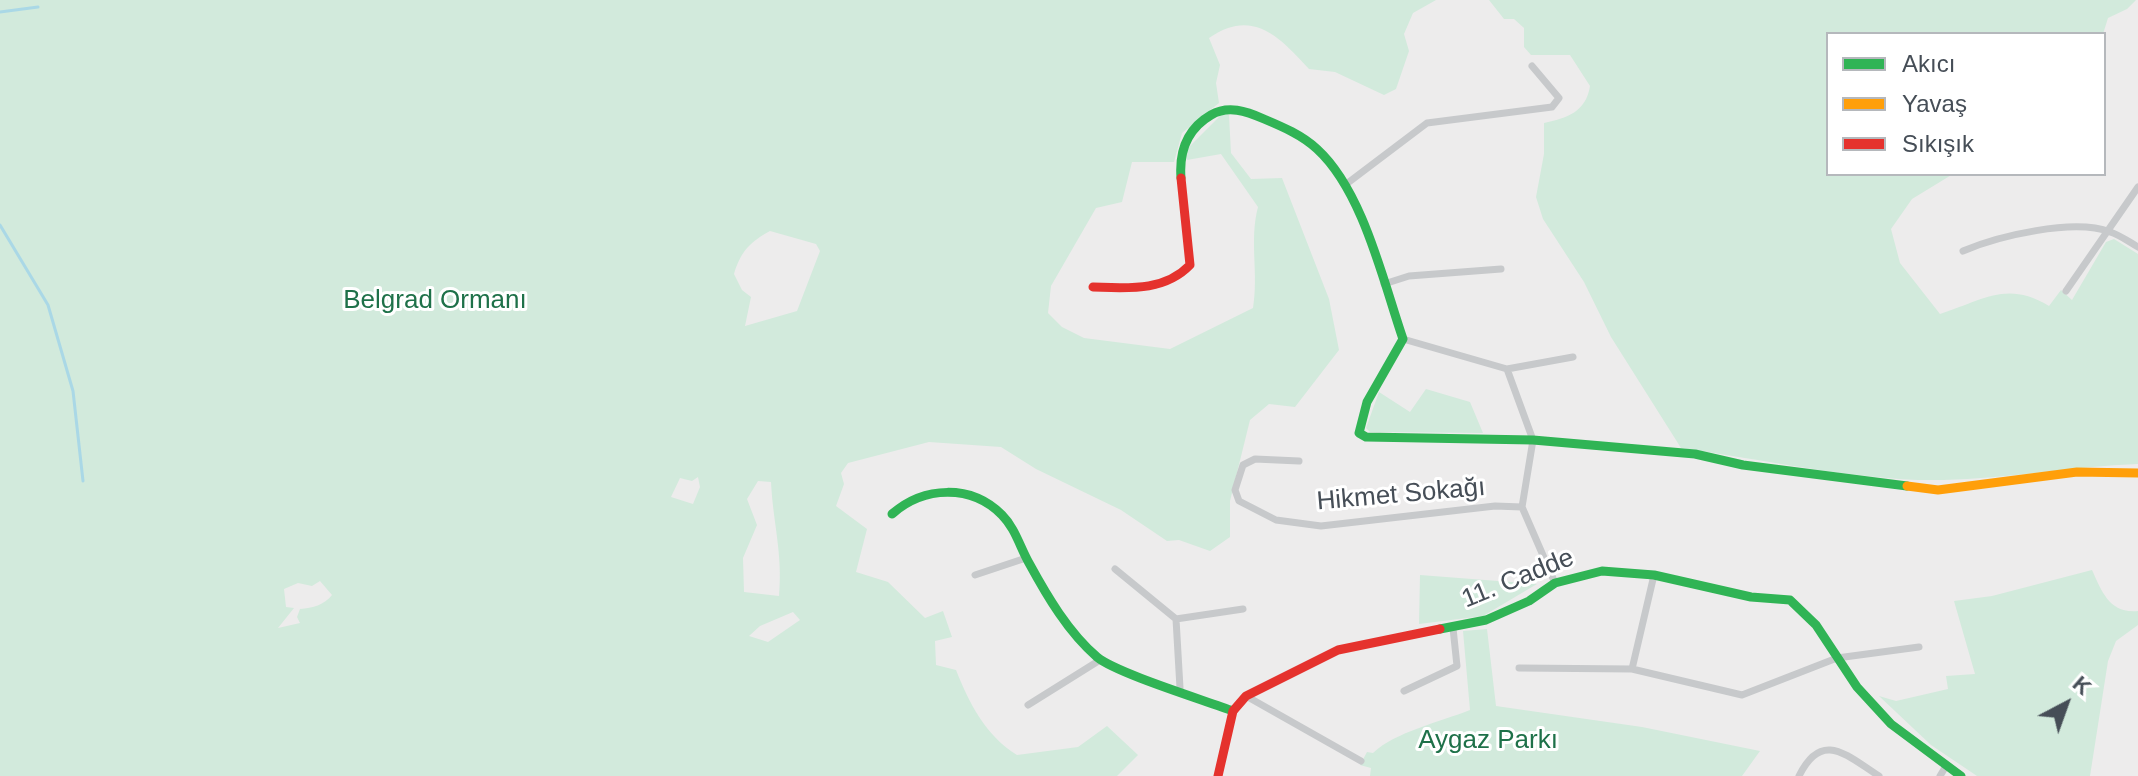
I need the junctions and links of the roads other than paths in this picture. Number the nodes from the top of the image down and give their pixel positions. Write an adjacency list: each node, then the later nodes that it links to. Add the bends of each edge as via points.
1 (1532, 66): 2 (street, via 1559,98 1552,107 1427,123)
2 (1345, 185): 8 (street); 9 (street, via 1323,155 1297,134 1233,108 1217,111 1197,125 1182,148 1179,187 1190,265 1182,277 1141,288)
3 (2138, 187): 4 (street)
4 (2109, 231): 5 (street); 6 (street, via 2031,231 1995,237); 10 (street)
5 (2138, 247)
6 (1963, 251)
7 (1501, 269): 8 (street, via 1409,276)
8 (1384, 284): 11 (street)
9 (1093, 287)
10 (2066, 291)
11 (1403, 339): 13 (street); 14 (street, via 1367,402 1359,433)
12 (1573, 357): 13 (street)
13 (1507, 369): 14 (street)
14 (1533, 440): 16 (street, via 1695,454 1938,490 2077,472); 17 (street)
15 (1299, 461): 17 (street, Hikmet Sokağı, via 1255,459 1243,465 1235,490 1239,501 1276,520 1321,526)
16 (2138, 473)
17 (1522, 507): 23 (street)
18 (892, 514): 19 (street, via 920,494 977,499 1003,515)
19 (1026, 558): 21 (street); 29 (street, via 1063,616)
20 (1115, 569): 25 (street)
21 (975, 575)
22 (1654, 575): 23 (street, 11. Cadde, via 1602,571); 28 (street, 11. Cadde, via 1751,597 1790,600 1816,625); 31 (street)
23 (1555, 583): 26 (street, 11. Cadde, via 1486,620)
24 (1243, 609): 25 (street)
25 (1176, 619): 32 (street)
26 (1453, 628): 33 (street, via 1457,666); 34 (street, 11. Cadde, via 1338,650)
27 (1919, 647): 28 (street)
28 (1837, 658): 31 (street, via 1742,695); 38 (street, 11. Cadde, via 1891,724)
29 (1100, 660): 32 (street); 35 (street)
30 (1519, 668): 31 (street)
31 (1632, 669)
32 (1180, 688): 36 (street)
33 (1404, 691)
34 (1246, 696): 36 (street); 37 (street)
35 (1028, 705)
36 (1233, 711): 39 (street)
37 (1361, 761)
38 (1946, 766): 42 (street); 43 (street, 11. Cadde)
39 (1218, 776)
40 (1799, 776): 41 (street, via 1808,758 1840,750)
41 (1879, 776)
42 (1940, 776)
43 (1961, 776)

